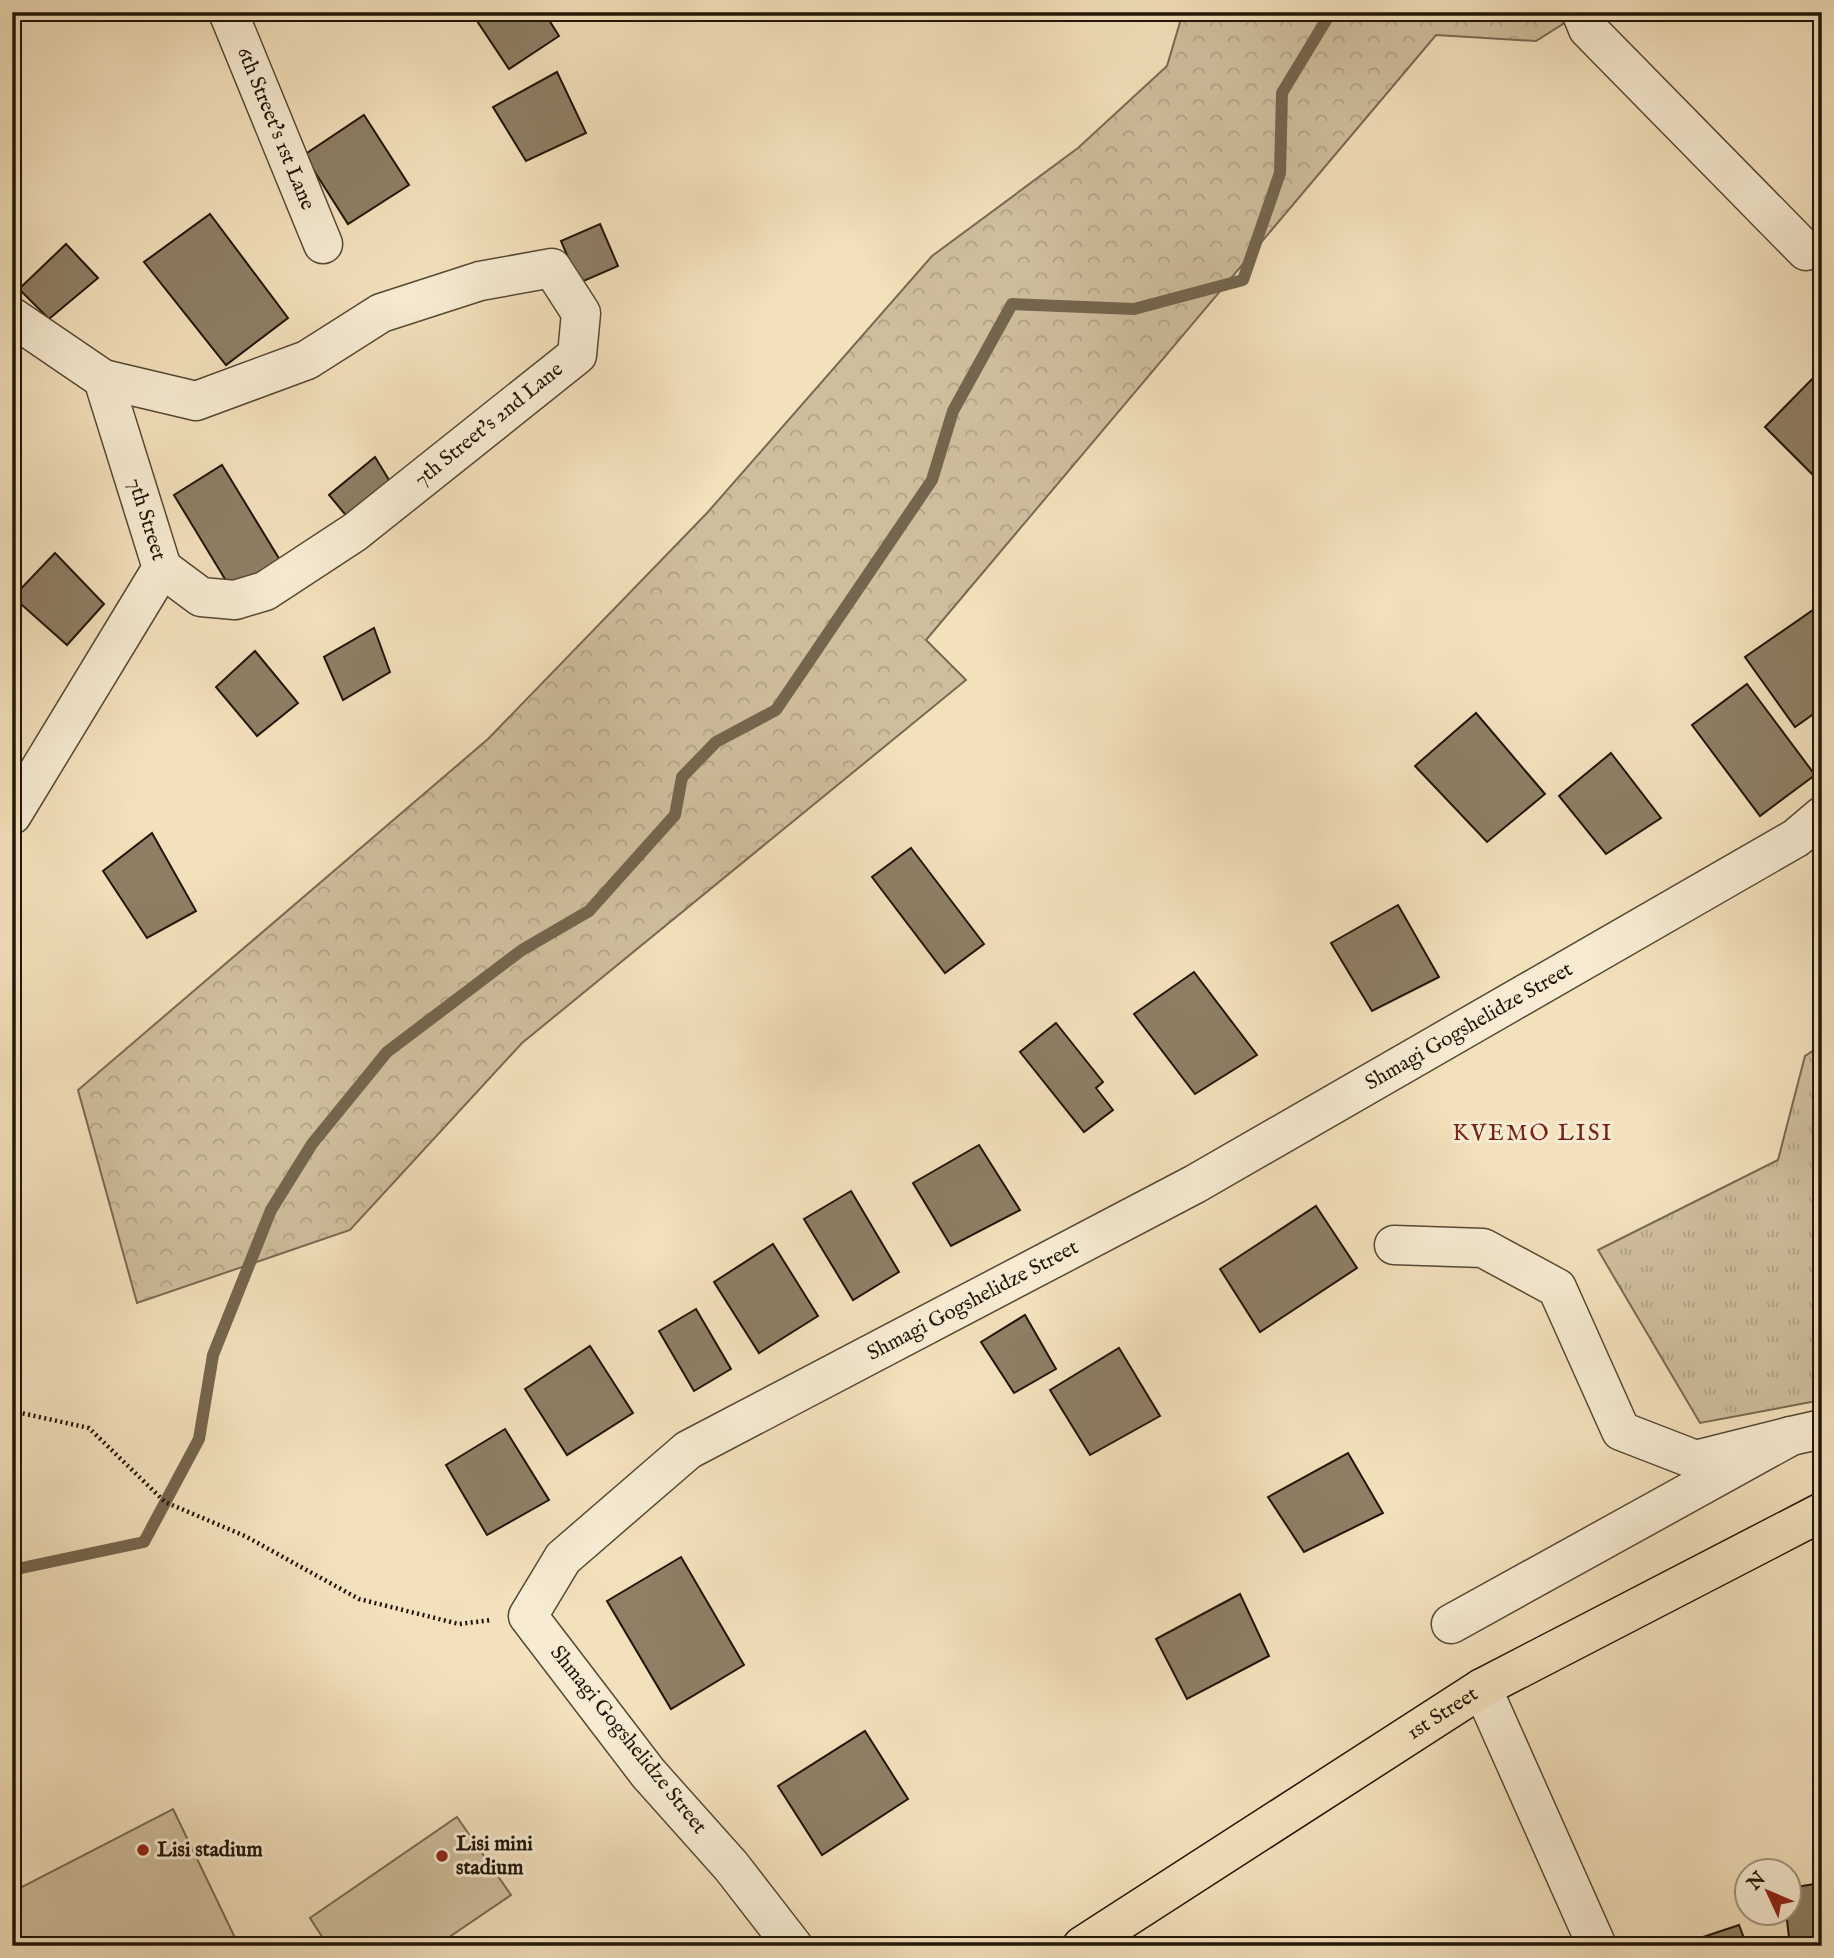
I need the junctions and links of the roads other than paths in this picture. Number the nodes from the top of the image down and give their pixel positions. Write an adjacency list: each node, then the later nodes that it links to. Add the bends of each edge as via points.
1 (228, 12): 3 (street, 6th Street's 1st Lane)
2 (1581, 12): 4 (street, via 1588,29)
3 (323, 244)
4 (1817, 253)
5 (12, 317): 6 (street)
6 (103, 379): 7 (street, 7th Street); 7 (street, 7th Street's 2nd Lane, via 196,401 307,360 382,313 480,281 552,268 581,313 577,355 355,532 264,591 236,600 201,597)
7 (162, 568): 8 (street, 7th Street)
8 (12, 815)
9 (1822, 816): 15 (street, Shmagi Gogshelidze Street, via 1796,838 1195,1184 688,1450 563,1558 528,1616 648,1773 731,1866)
10 (1394, 1245): 11 (street, via 1483,1248 1557,1288 1620,1431 1696,1460)
11 (1806, 1433): 13 (street)
12 (1822, 1512): 14 (main road, 1st Street)
13 (1451, 1625)
14 (1482, 1688): 16 (main road, 1st Street); 17 (street)
15 (793, 1946)
16 (1082, 1946)
17 (1597, 1946)

